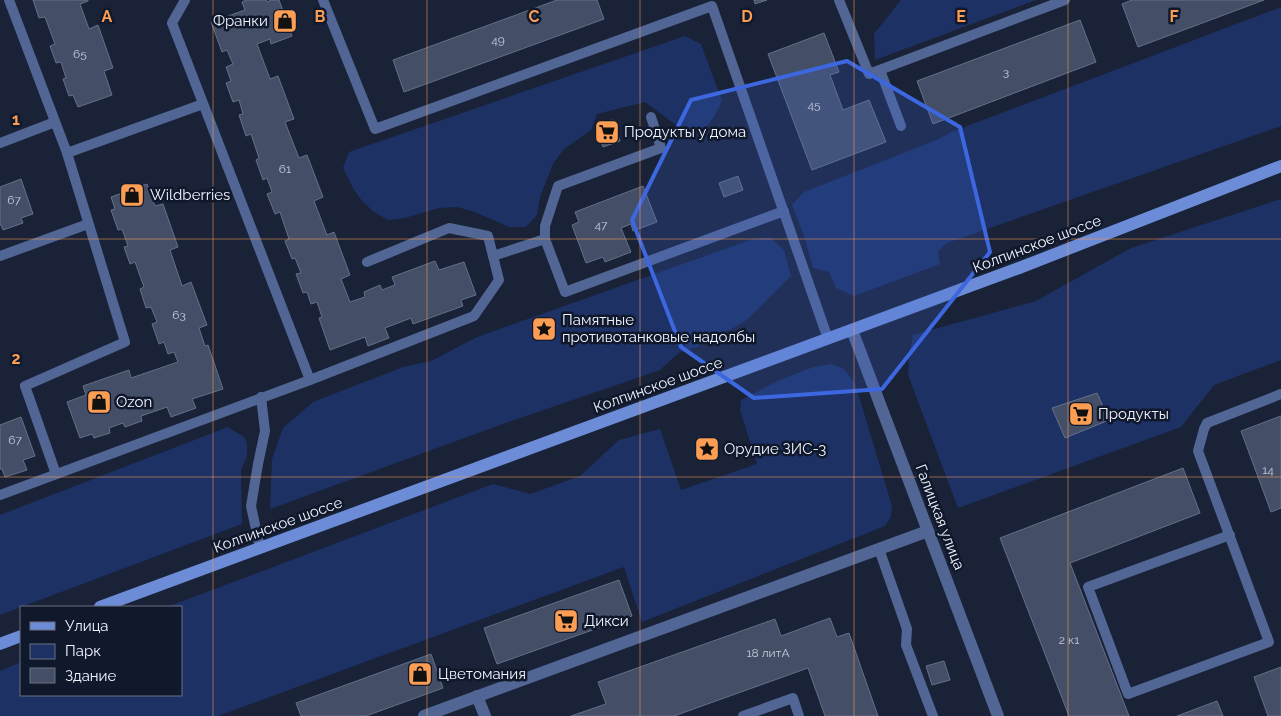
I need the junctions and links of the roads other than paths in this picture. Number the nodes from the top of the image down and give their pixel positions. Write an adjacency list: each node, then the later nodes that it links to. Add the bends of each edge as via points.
1 (9, 0): 9 (lane)
2 (185, 0): 7 (lane, via 172,23)
3 (323, 0): 14 (lane, via 375,129 712,6)
4 (839, 0): 6 (lane, via 869,74)
5 (1065, 0): 6 (lane)
6 (880, 70): 10 (lane)
7 (203, 104): 12 (lane); 22 (lane)
8 (651, 117): 16 (lane, via 661,148 558,186 545,226)
9 (55, 122): 11 (lane); 12 (lane)
10 (901, 126)
11 (0, 143)
12 (66, 153): 15 (lane)
13 (1281, 166): 20 (main road, Колпинское шоссе)
14 (784, 211): 16 (lane, via 565,292); 21 (lane)
15 (88, 224): 17 (lane); 25 (lane, via 125,342 25,386)
16 (545, 239): 18 (lane)
17 (0, 256)
18 (493, 256): 19 (lane, via 488,236 449,228); 22 (lane, via 499,280 474,316)
19 (367, 262)
20 (852, 330): 21 (main road, Колпинское шоссе); 27 (street, Галицкая улица)
21 (828, 339): 29 (main road, Колпинское шоссе)
22 (310, 380): 24 (lane)
23 (1281, 394): 28 (lane, via 1207,423 1204,429 1198,451)
24 (261, 397): 25 (lane); 29 (lane, via 265,431 251,506)
25 (56, 474): 26 (lane)
26 (0, 495)
27 (928, 531): 30 (street); 40 (street, Галицкая улица)
28 (1230, 535): 28 (lane, via 1269,642 1128,694 1088,587)
29 (260, 548): 31 (main road, Колпинское шоссе)
30 (880, 549): 34 (street); 39 (lane, via 907,628 906,645)
31 (103, 606)
32 (20, 636): 33 (main road)
33 (0, 644)
34 (477, 696): 35 (street); 36 (street)
35 (424, 716)
36 (485, 716)
37 (743, 716): 38 (lane, via 792,698)
38 (799, 716)
39 (933, 716)
40 (998, 716)

